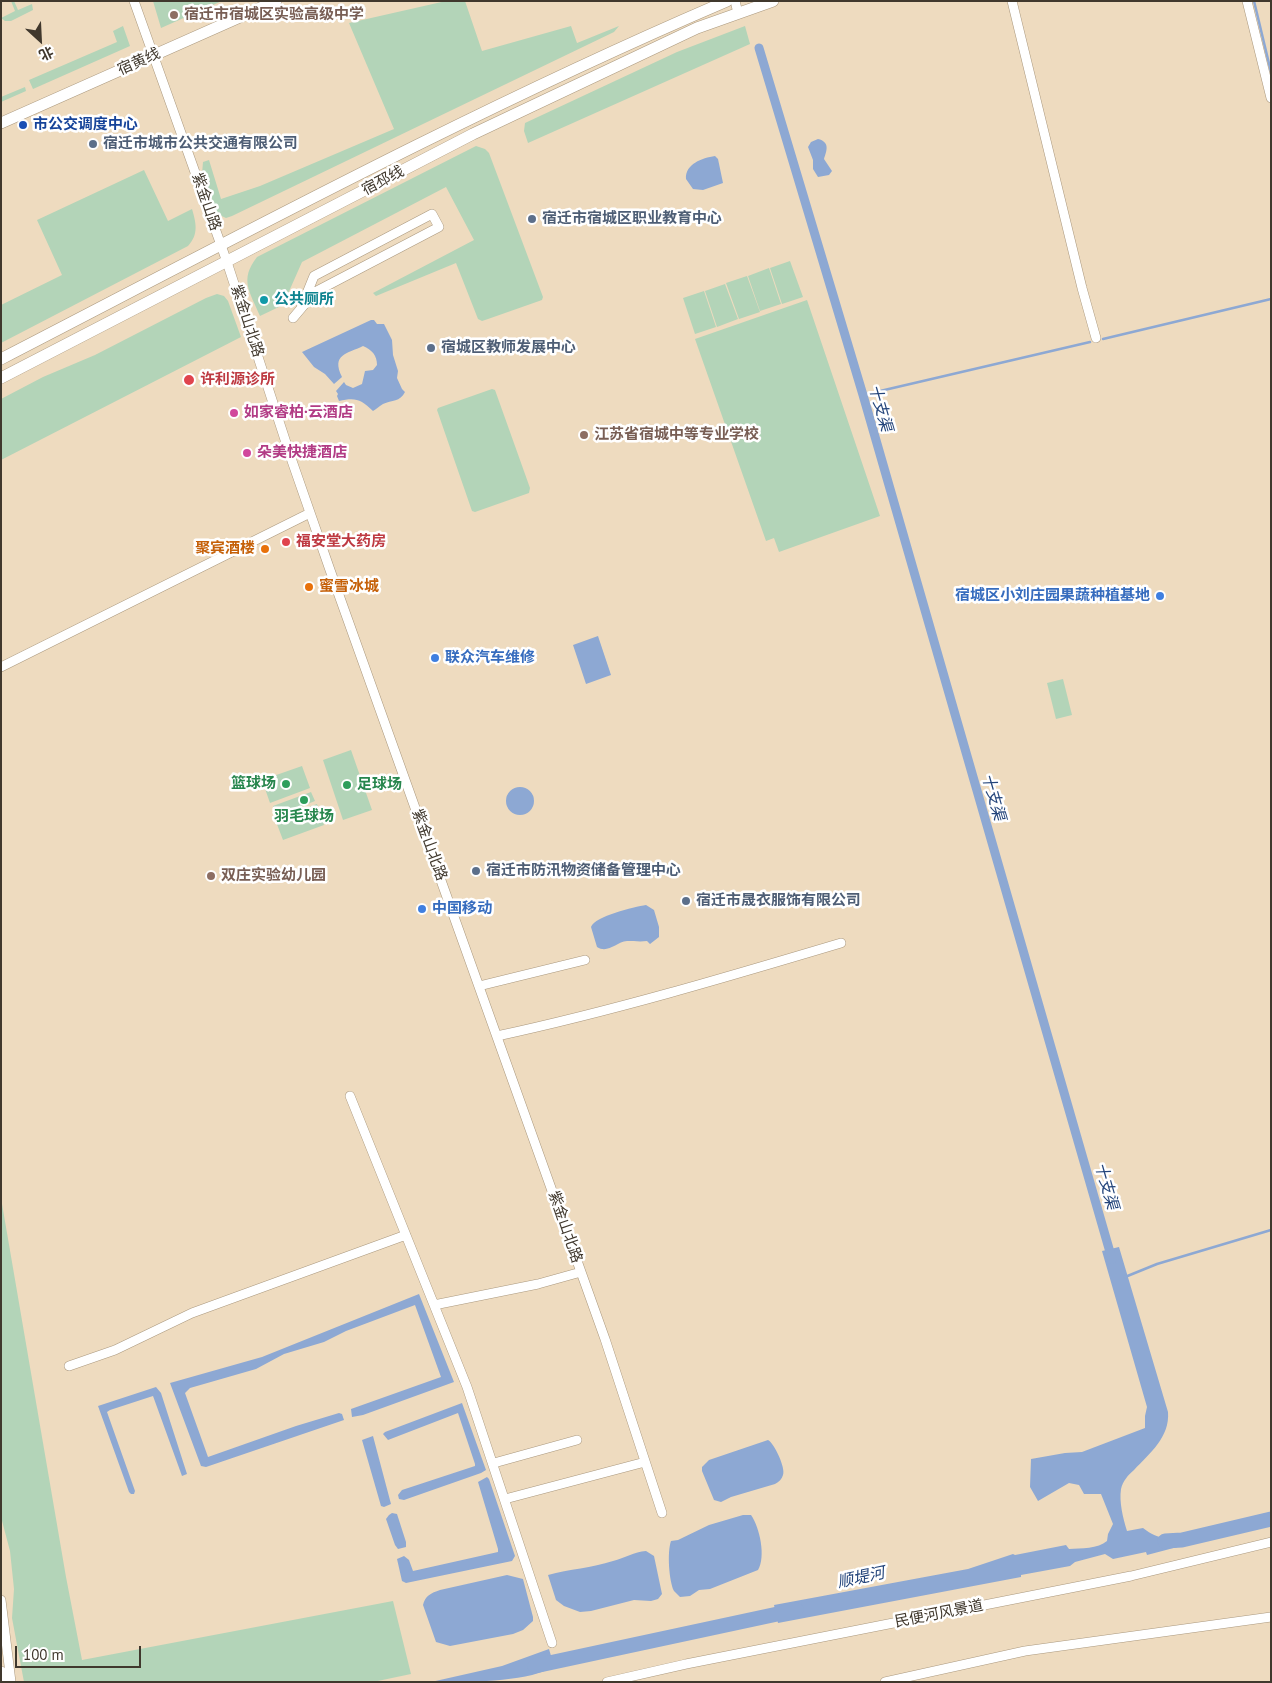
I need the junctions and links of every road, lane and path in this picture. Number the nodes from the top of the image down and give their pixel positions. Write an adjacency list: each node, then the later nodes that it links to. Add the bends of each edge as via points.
1 (134, 1): 9 (street, 紫金山路)
2 (276, 1): 9 (main road, 宿黄线)
3 (727, 1): 12 (main road, 宿邳线, via 505,101)
4 (735, 1): 8 (street)
5 (773, 1): 8 (main road, 宿邳线)
6 (1012, 1): 16 (street)
7 (1247, 1): 10 (street)
8 (738, 14): 13 (main road, 宿邳线, via 697,28 473,134)
9 (153, 55): 11 (main road, 宿黄线); 12 (street, 紫金山路)
10 (1271, 98)
11 (1, 123)
12 (221, 245): 13 (street, 紫金山路); 17 (main road, 宿邳线)
13 (227, 262): 18 (main road, 宿邳线); 19 (street, 紫金山北路)
14 (301, 308): 14 (street, via 314,276 432,214 439,227 316,292); 15 (street)
15 (292, 318)
16 (1096, 338)
17 (1, 359)
18 (1, 378)
19 (310, 513): 20 (street); 23 (street, 紫金山北路)
20 (1, 666)
21 (841, 943): 24 (street, via 569,1020)
22 (584, 960): 23 (street)
23 (479, 986): 24 (street, 紫金山北路)
24 (498, 1036): 27 (street, 紫金山北路)
25 (350, 1096): 26 (street)
26 (406, 1235): 28 (street); 29 (street, via 192,1313 114,1350)
27 (581, 1272): 28 (street); 31 (street, 紫金山北路)
28 (434, 1305): 32 (street)
29 (69, 1366)
30 (576, 1440): 32 (street)
31 (645, 1462): 33 (street); 34 (street, 紫金山北路)
32 (494, 1463): 33 (street)
33 (505, 1499): 38 (street)
34 (662, 1513)
35 (1271, 1542): 42 (street, 民便河风景道, via 1131,1576)
36 (1, 1600): 41 (street)
37 (1271, 1617): 43 (street, via 1025,1651)
38 (552, 1643)
39 (1, 1672): 40 (main road)
40 (6, 1682)
41 (11, 1682)
42 (607, 1682)
43 (885, 1682)

